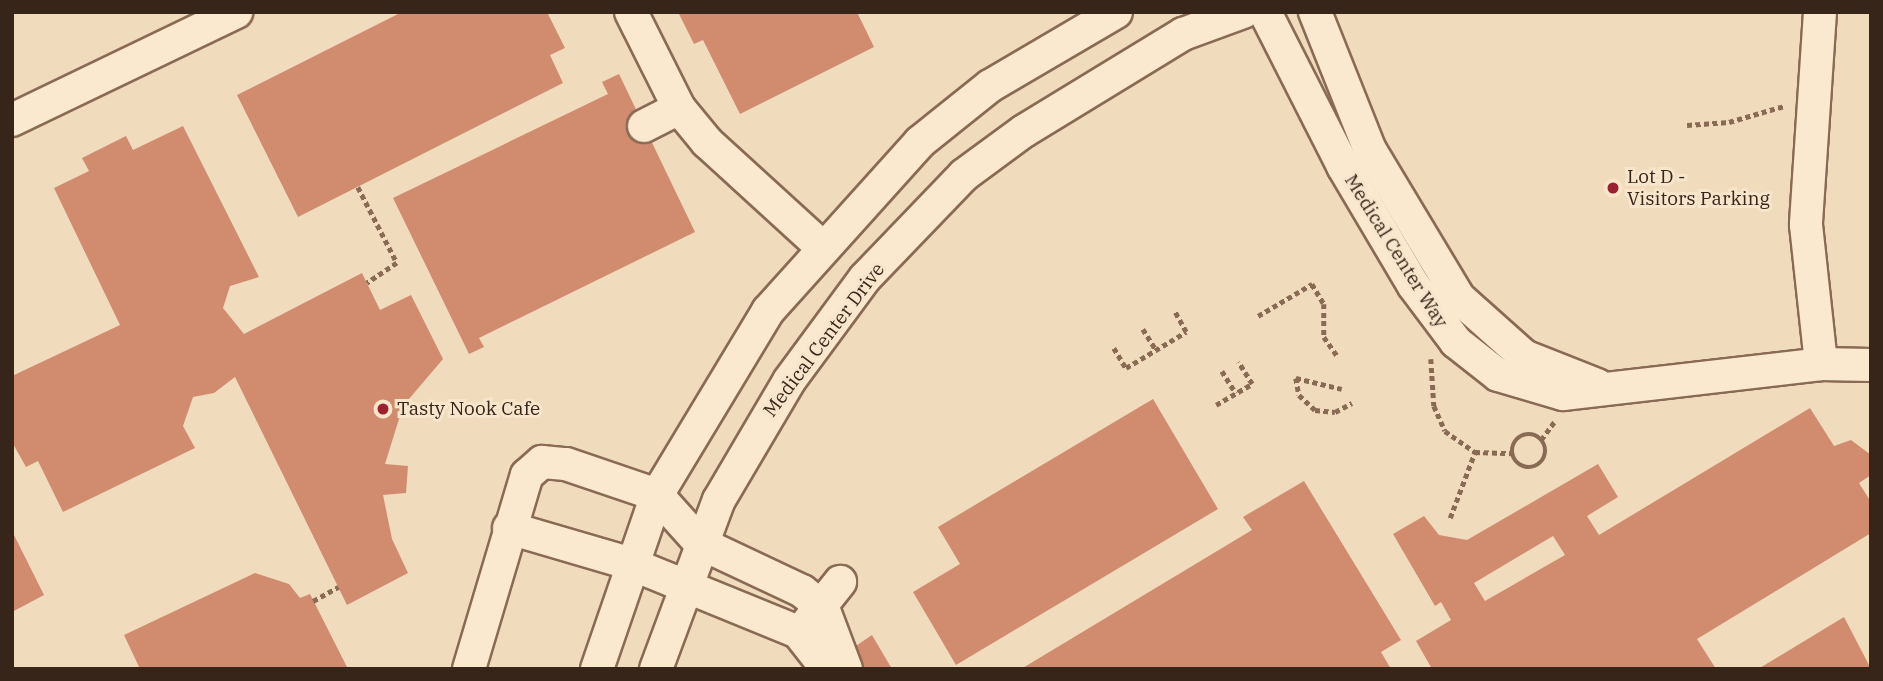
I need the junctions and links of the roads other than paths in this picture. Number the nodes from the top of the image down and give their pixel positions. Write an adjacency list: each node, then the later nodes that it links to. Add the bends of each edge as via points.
1 (236, 12): 9 (street)
2 (632, 12): 8 (street)
3 (1116, 12): 11 (street, via 990,86 920,142)
4 (1242, 12): 17 (street, Medical Center Drive, via 1183,34 964,175 865,278 789,381)
5 (1265, 12): 14 (street, Medical Center Way, via 1382,235 1456,342 1525,386 1563,394)
6 (1315, 12): 14 (street, Medical Center Way, via 1370,150 1459,298 1524,356)
7 (1820, 12): 12 (street, via 1807,225)
8 (679, 108): 10 (street); 11 (street, via 734,170)
9 (12, 120)
10 (644, 126)
11 (821, 246): 15 (street, via 707,404)
12 (1821, 364): 13 (street, Medical Center Way); 14 (street, Medical Center Way)
13 (1871, 365)
14 (1605, 388)
15 (657, 495): 16 (street, via 566,464 542,462 527,475); 17 (street); 18 (street)
16 (509, 528): 18 (street); 23 (street)
17 (700, 543): 20 (street, Medical Center Drive); 21 (street, via 802,591)
18 (629, 564): 20 (street); 24 (street)
19 (840, 582): 21 (street)
20 (682, 589): 22 (street); 25 (street, Medical Center Drive)
21 (823, 608): 22 (street); 27 (street)
22 (798, 632): 26 (street)
23 (469, 669)
24 (597, 669)
25 (656, 669)
26 (827, 669)
27 (846, 669)

